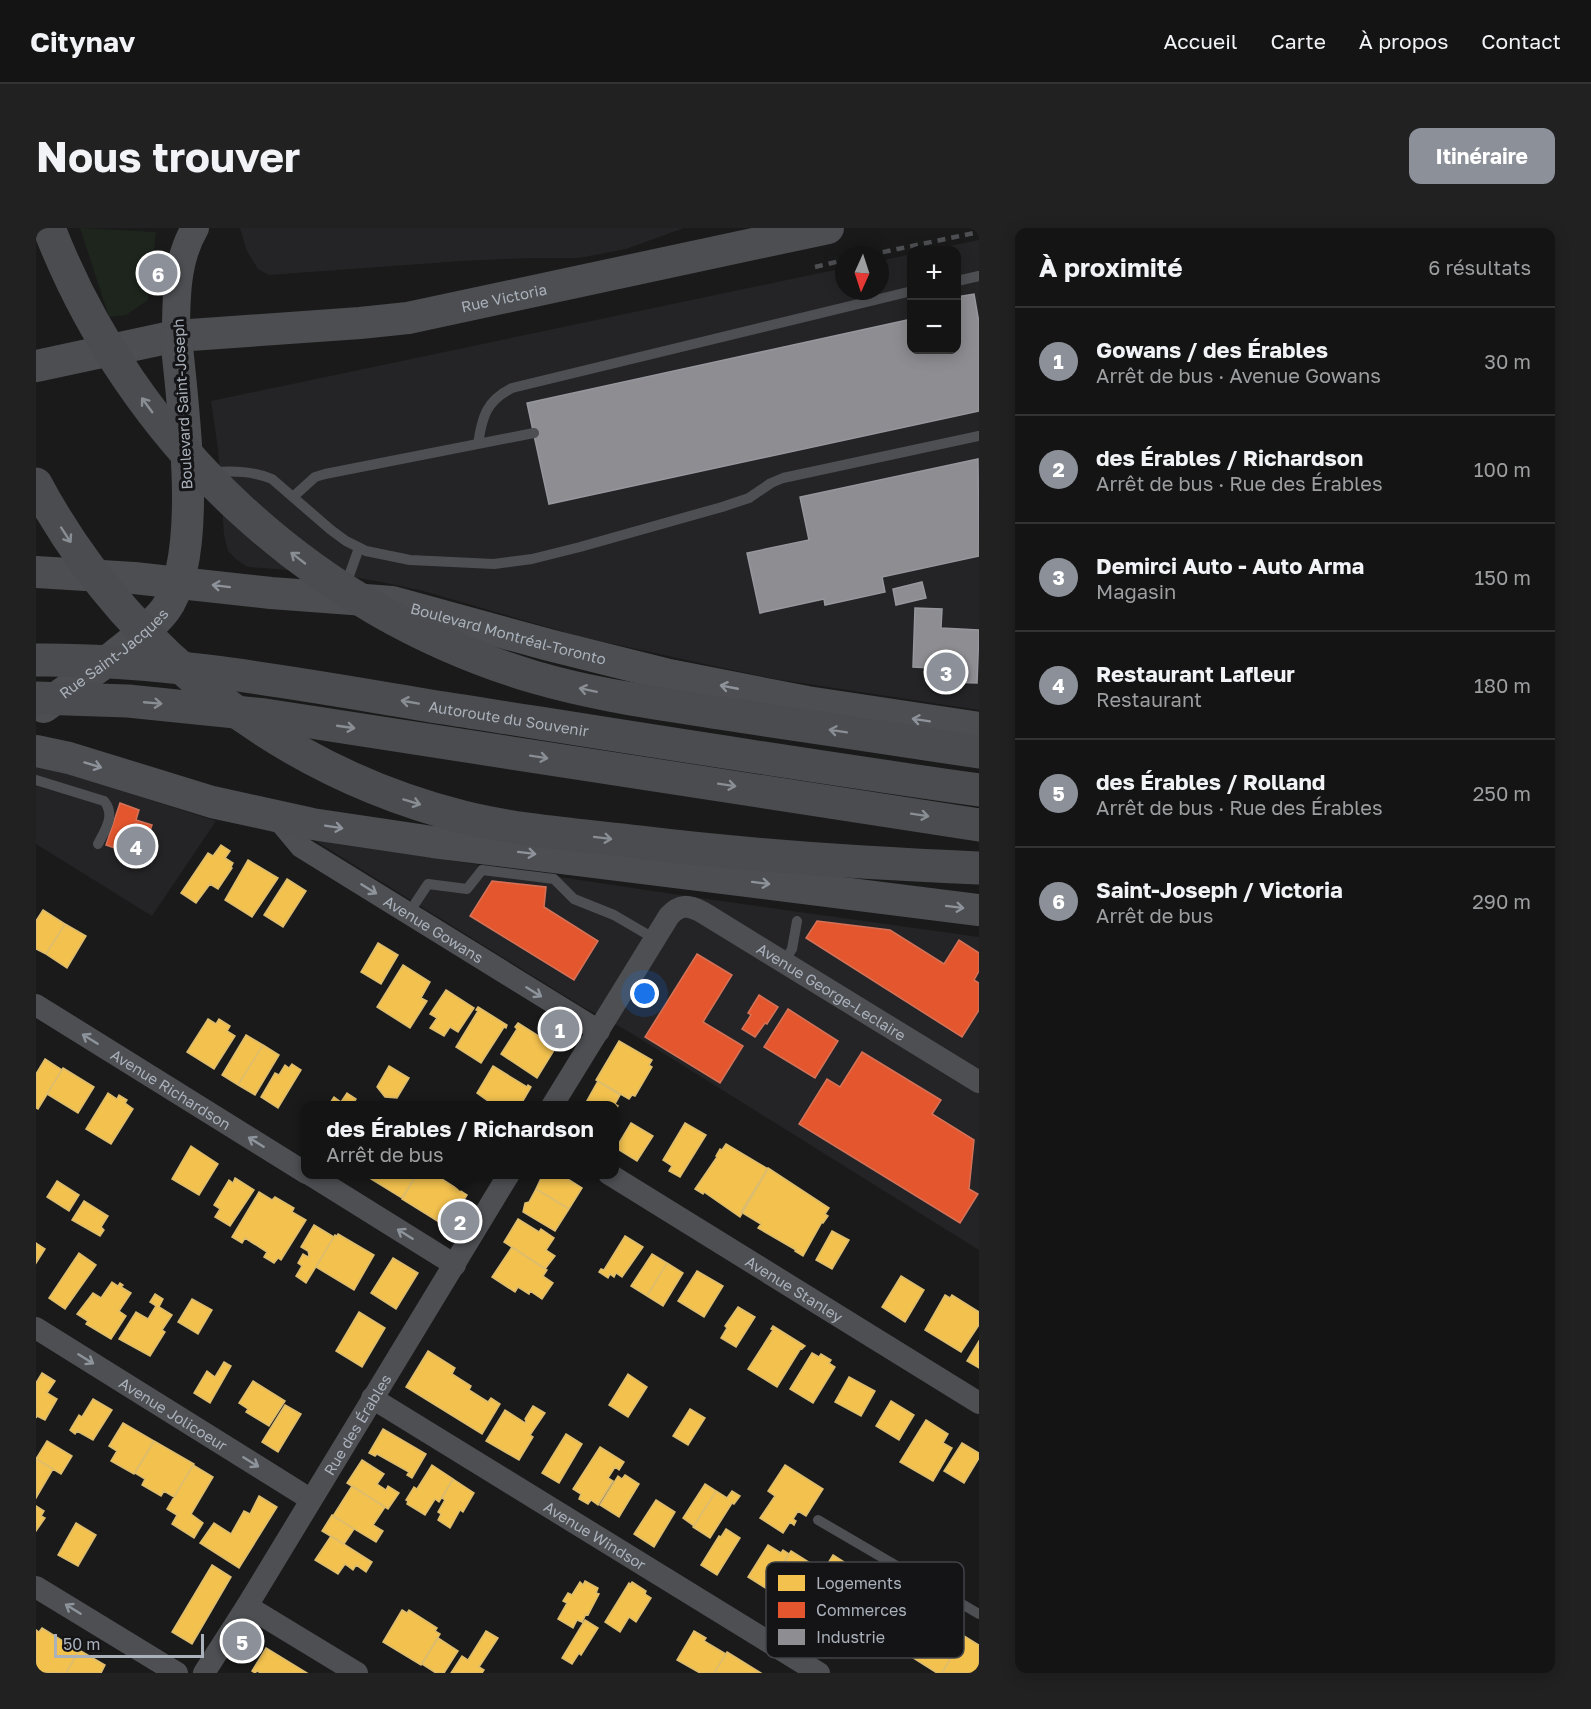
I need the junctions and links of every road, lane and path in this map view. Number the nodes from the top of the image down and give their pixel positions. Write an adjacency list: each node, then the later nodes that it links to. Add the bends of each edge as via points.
1 (49, 228): 24 (highway, one-way to 1, via 588,691 452,648 389,617 293,554 222,493 159,422 99,333)
2 (195, 228): 7 (street, Boulevard Saint-Joseph, via 179,278)
3 (828, 228): 7 (main road, Rue Victoria, via 408,318)
4 (979, 276): 5 (lane)
5 (961, 280)
6 (907, 292): 11 (lane, via 512,388 501,393 487,409)
7 (176, 336): 8 (main road, Rue Victoria); 12 (main road, Boulevard Saint-Joseph)
8 (36, 366)
9 (534, 433): 11 (lane)
10 (979, 436): 15 (lane, via 783,478 736,503 532,559 494,564 421,560)
11 (478, 444): 14 (lane, via 325,474 315,477)
12 (187, 474): 14 (lane, via 234,471 263,475); 17 (main road, Boulevard Saint-Joseph, via 187,538)
13 (36, 484): 30 (highway, one-way to 30, via 88,567 149,639 250,723 301,754 377,790 518,828 738,854)
14 (293, 497): 15 (lane)
15 (359, 548): 18 (lane)
16 (36, 572): 17 (main road, Boulevard Montréal-Toronto)
17 (178, 582): 18 (main road, Boulevard Montréal-Toronto, one-way to 17); 21 (main road, Rue Saint-Jacques, via 165,610 148,627)
18 (342, 597): 22 (main road, Boulevard Montréal-Toronto, one-way to 18, via 712,684 549,645 408,605)
19 (47, 660): 26 (highway, Autoroute du Souvenir, one-way to 19, via 264,678 157,665)
20 (36, 698): 28 (highway, one-way to 28, via 94,699 265,715)
21 (36, 712)
22 (979, 728)
23 (36, 751): 27 (main road, one-way to 27)
24 (979, 752)
25 (36, 780): 29 (lane, via 108,805 110,816)
26 (979, 790)
27 (276, 817): 32 (main road, one-way to 32, via 433,842); 36 (street, Avenue Gowans, one-way to 36, via 301,847)
28 (979, 825)
29 (98, 844)
30 (850, 862): 31 (highway); 33 (highway)
31 (979, 868)
32 (703, 875): 34 (street); 35 (main road, one-way to 35)
33 (979, 885)
34 (685, 906): 38 (street, via 672,912); 39 (street, Avenue George-Leclaire, via 702,912)
35 (979, 910)
36 (408, 914): 38 (lane, via 428,884 467,889 482,870 554,879 574,899 614,915); 41 (street, Avenue Gowans, one-way to 41)
37 (797, 921): 39 (lane, via 792,949)
38 (655, 939): 41 (street)
39 (784, 962): 42 (street, Avenue George-Leclaire)
40 (36, 1005): 44 (street, Avenue Richardson, one-way to 40)
41 (599, 1031): 43 (street)
42 (979, 1082)
43 (555, 1101)
44 (301, 1170)
45 (315, 1179): 48 (street, Avenue Richardson, one-way to 45)
46 (506, 1179): 48 (street, Rue des Érables)
47 (617, 1179): 51 (street, Avenue Stanley)
48 (455, 1265): 50 (street, Rue des Érables)
49 (36, 1330): 52 (street, Avenue Jolicoeur, one-way to 52)
50 (372, 1398): 52 (street, Rue des Érables); 59 (street, Avenue Windsor)
51 (979, 1403)
52 (310, 1499): 57 (street, Rue des Érables)
53 (818, 1520): 54 (lane)
54 (890, 1562)
55 (36, 1587): 61 (street, one-way to 55)
56 (964, 1605): 58 (lane)
57 (247, 1606): 62 (street, Rue des Érables); 63 (street)
58 (979, 1614)
59 (766, 1640)
60 (795, 1658): 64 (street, Avenue Windsor)
61 (177, 1673)
62 (204, 1673)
63 (357, 1673)
64 (819, 1673)

